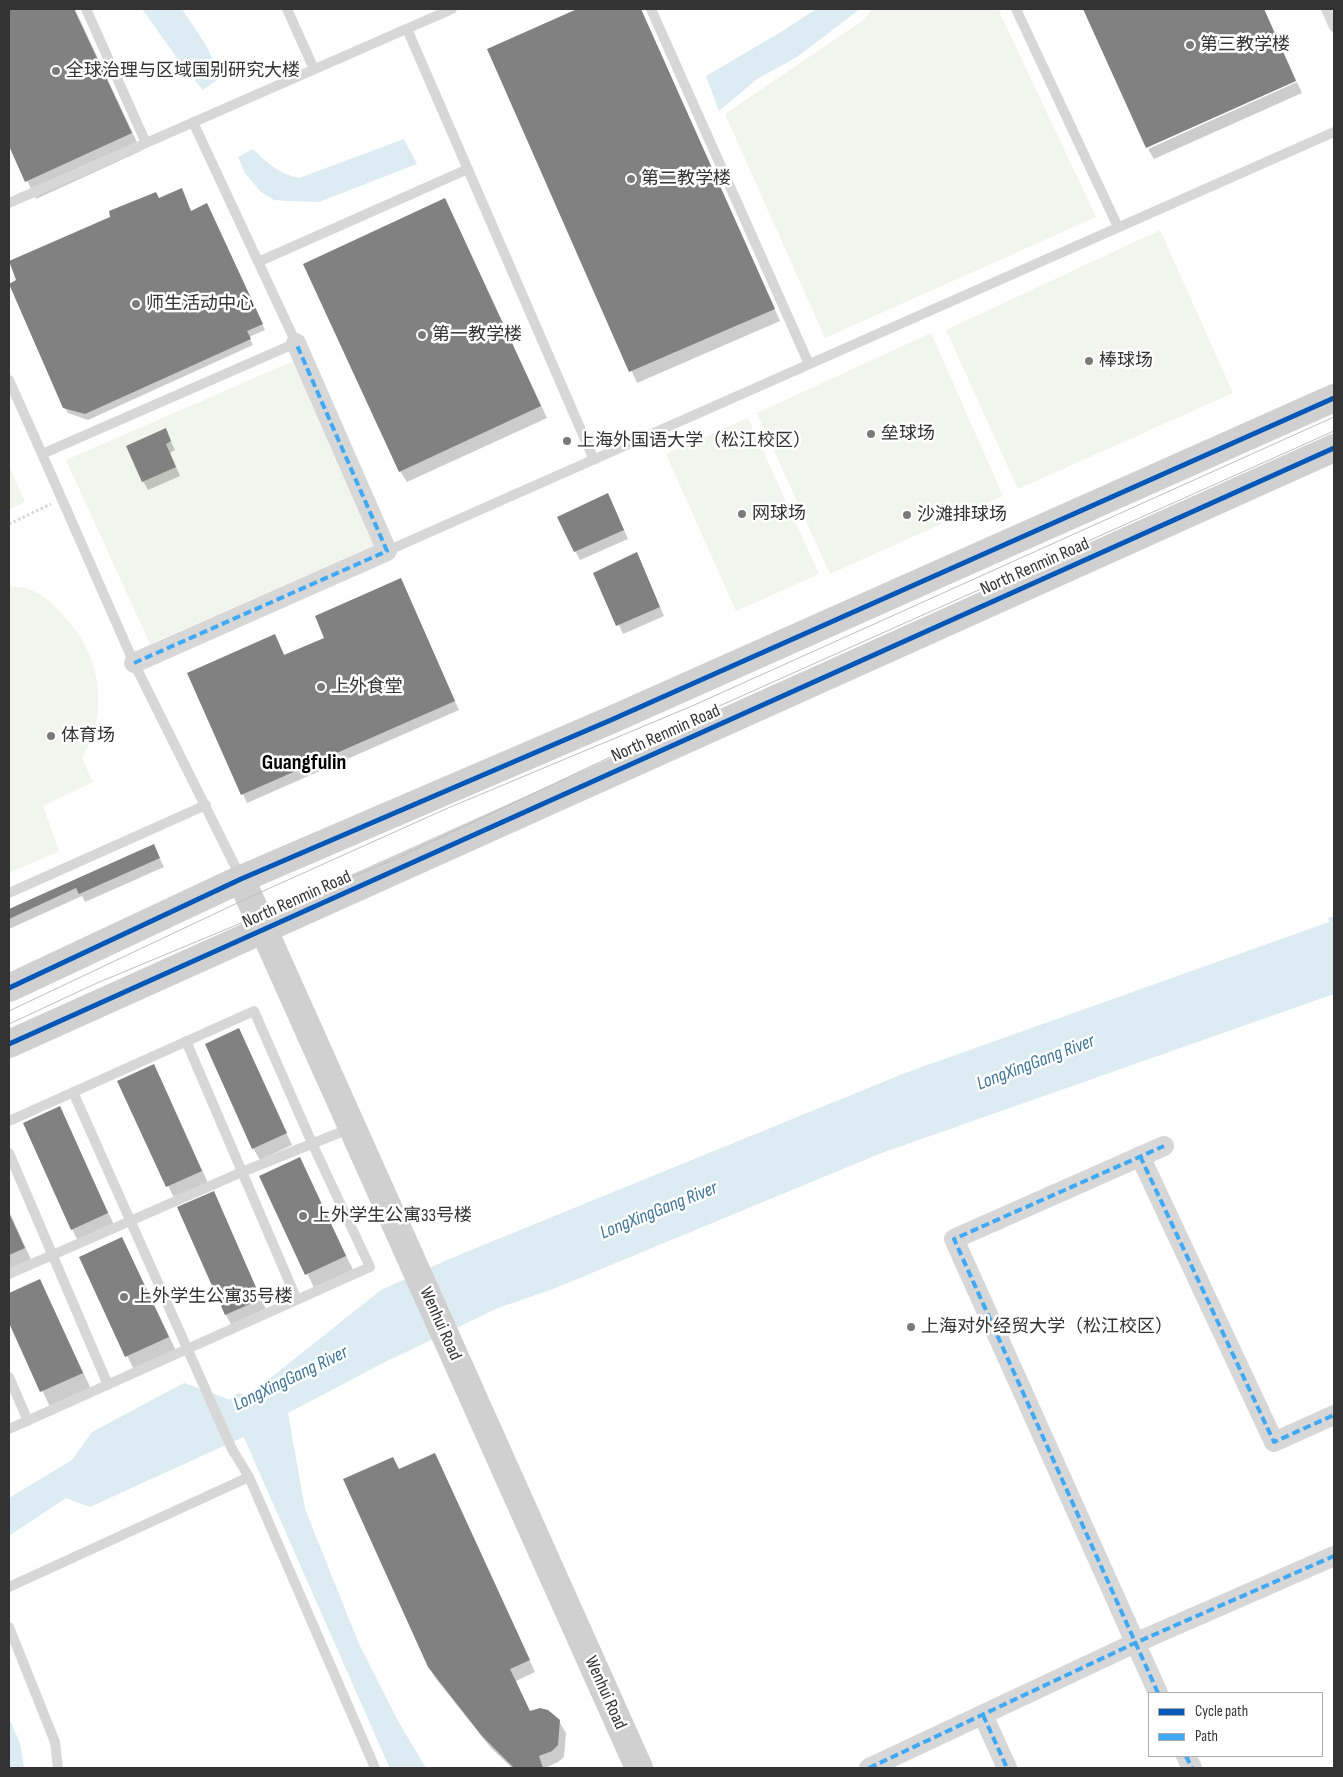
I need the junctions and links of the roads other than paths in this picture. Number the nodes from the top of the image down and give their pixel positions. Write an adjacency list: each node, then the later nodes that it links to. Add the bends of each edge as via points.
1 (86, 9): 12 (lane)
2 (287, 9): 9 (lane)
3 (452, 9): 8 (lane)
4 (651, 9): 18 (lane)
5 (1016, 9): 15 (lane)
6 (1326, 9): 7 (lane)
7 (1334, 27)
8 (407, 28): 9 (lane); 13 (lane)
9 (314, 69): 10 (lane)
10 (194, 122): 12 (lane); 16 (lane)
11 (1334, 132): 15 (lane)
12 (146, 143): 14 (lane)
13 (468, 169): 16 (lane); 23 (lane)
14 (10, 201)
15 (1118, 227): 18 (lane)
16 (258, 262): 17 (lane)
17 (296, 343): 22 (lane); 24 (street)
18 (809, 364): 23 (lane)
19 (9, 380): 22 (lane)
20 (1334, 398): 27 (main road, North Renmin Road, via 610,720)
21 (1334, 448): 29 (main road, North Renmin Road)
22 (42, 454): 25 (lane)
23 (594, 460): 24 (lane)
24 (387, 551): 25 (street)
25 (134, 662): 26 (lane)
26 (206, 805): 27 (lane); 28 (lane)
27 (242, 879): 29 (main road, Wenhui Road); 30 (main road, North Renmin Road)
28 (9, 893)
29 (264, 930): 32 (main road, North Renmin Road); 35 (main road, Wenhui Road)
30 (9, 988)
31 (186, 1041): 33 (lane); 36 (lane, via 254,1011); 40 (lane)
32 (9, 1044)
33 (73, 1092): 34 (lane); 41 (lane)
34 (9, 1121)
35 (352, 1128): 36 (lane); 60 (main road, Wenhui Road)
36 (312, 1143): 40 (lane); 44 (lane, via 370,1267)
37 (1164, 1146): 39 (street)
38 (9, 1153): 42 (lane)
39 (1140, 1156): 48 (street, via 1274,1442); 55 (street, via 954,1239)
40 (242, 1172): 41 (lane); 44 (lane)
41 (130, 1221): 42 (lane); 45 (lane)
42 (52, 1254): 43 (lane); 47 (lane)
43 (9, 1274)
44 (297, 1300): 45 (lane)
45 (187, 1349): 47 (lane); 51 (lane, via 232,1449)
46 (9, 1378): 49 (lane)
47 (108, 1385): 49 (lane)
48 (1334, 1415)
49 (28, 1421): 50 (lane)
50 (9, 1429)
51 (249, 1477): 53 (lane); 59 (lane)
52 (1334, 1556): 55 (street)
53 (9, 1587)
54 (9, 1628): 58 (lane, via 55,1742)
55 (1135, 1643): 56 (street); 57 (street)
56 (1158, 1692)
57 (983, 1715): 61 (street); 62 (street)
58 (58, 1768)
59 (375, 1768)
60 (639, 1768)
61 (869, 1768)
62 (1008, 1768)

